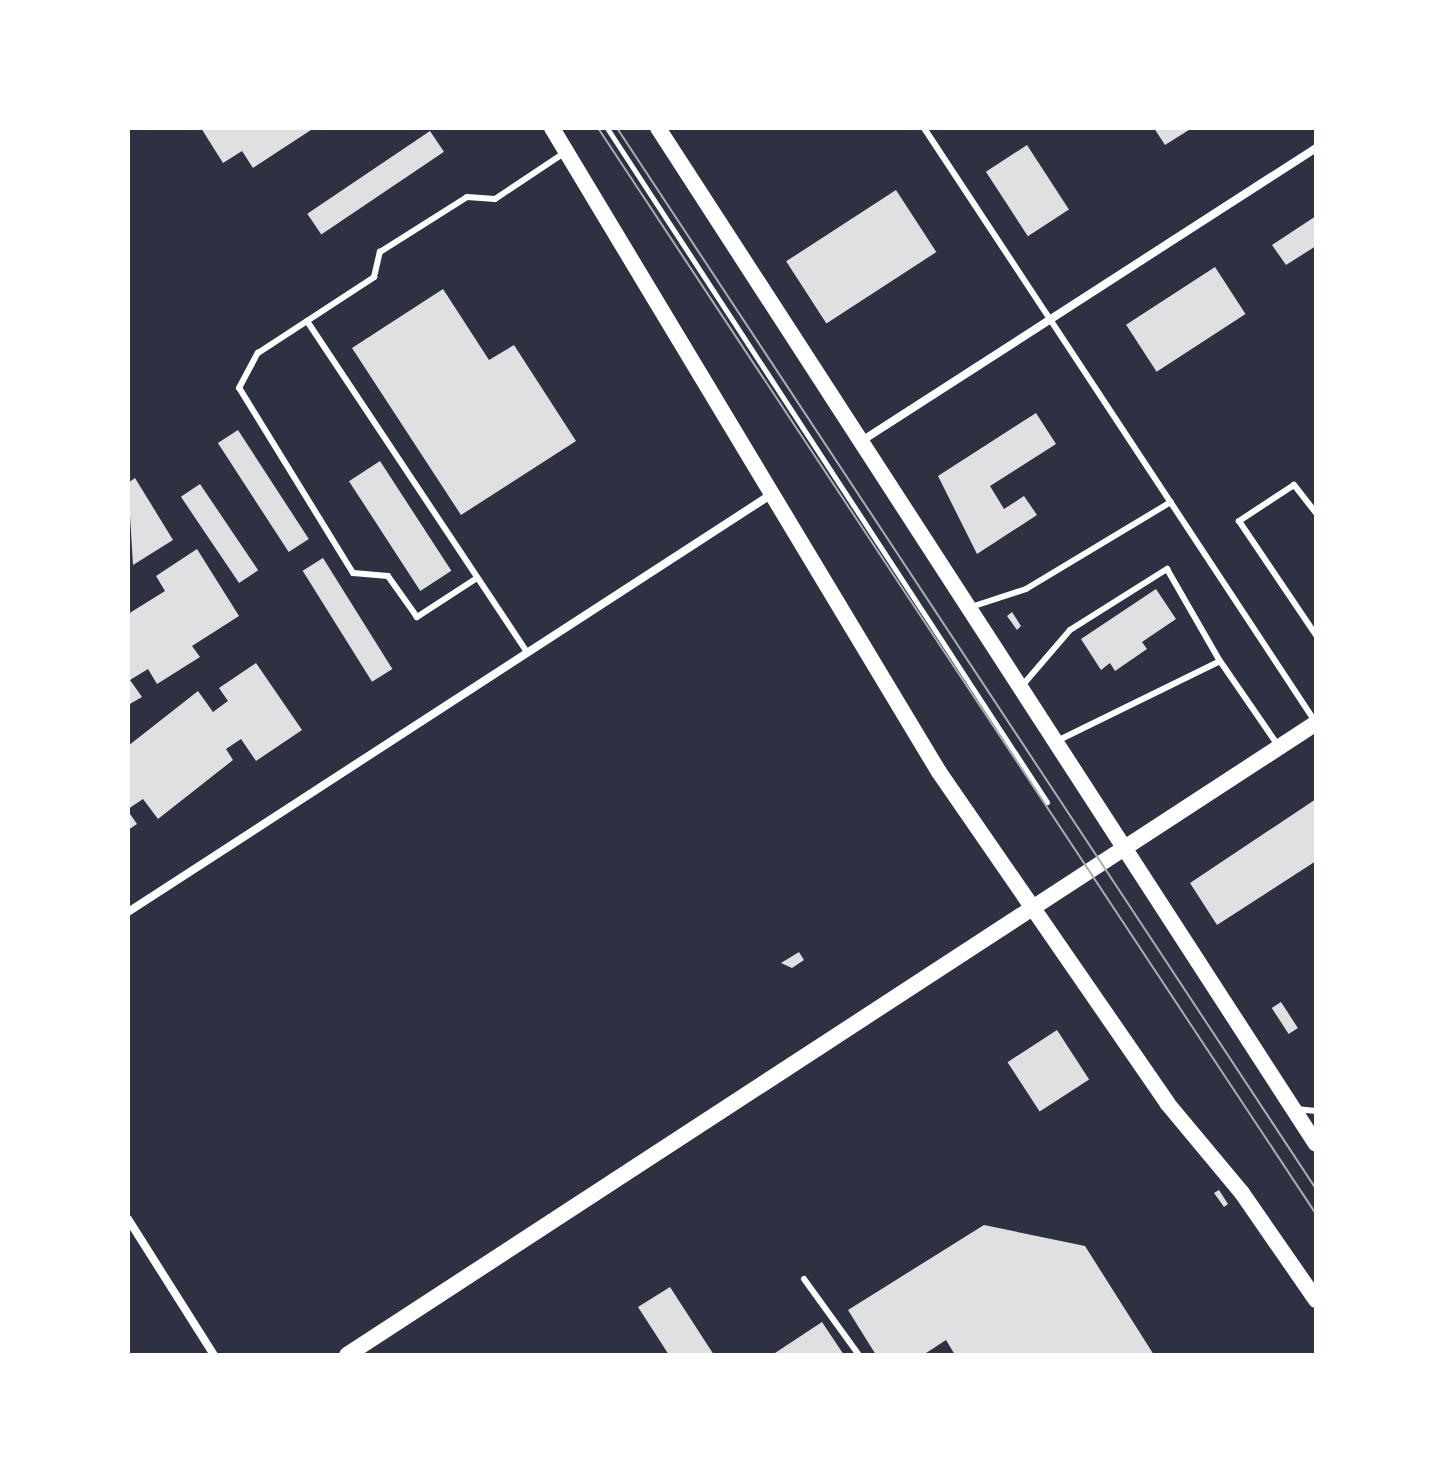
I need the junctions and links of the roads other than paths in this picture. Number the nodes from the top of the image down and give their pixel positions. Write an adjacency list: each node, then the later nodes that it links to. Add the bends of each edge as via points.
1 (552, 128): 5 (main road)
2 (658, 128): 8 (main road)
3 (924, 128): 6 (lane)
4 (1316, 148): 6 (street)
5 (567, 151): 7 (lane, via 495,199 467,197 380,252 374,277); 9 (main road)
6 (1051, 318): 8 (street); 10 (lane)
7 (307, 321): 12 (lane); 12 (lane, via 258,353 239,388 353,573 388,576 417,617)
8 (859, 443): 13 (main road)
9 (773, 494): 15 (street); 22 (main road, via 939,772)
10 (1171, 502): 13 (lane, via 1026,589); 18 (lane)
11 (1316, 513): 14 (lane, via 1294,485 1239,521)
12 (477, 578): 15 (lane)
13 (967, 608): 17 (main road)
14 (1316, 635)
15 (526, 651): 23 (street)
16 (1220, 661): 17 (lane, via 1167,569 1070,630); 19 (lane); 20 (lane)
17 (1019, 688): 19 (main road)
18 (1316, 723): 20 (main road)
19 (1055, 742): 21 (main road)
20 (1279, 747): 21 (main road)
21 (1124, 848): 22 (main road); 24 (main road)
22 (1034, 907): 29 (main road, via 1167,1103 1242,1193); 31 (main road)
23 (128, 912)
24 (1293, 1109): 25 (lane); 26 (main road)
25 (1316, 1111)
26 (1316, 1144)
27 (128, 1219): 30 (street)
28 (804, 1279): 32 (lane)
29 (1316, 1300)
30 (214, 1355)
31 (347, 1355)
32 (859, 1355)

